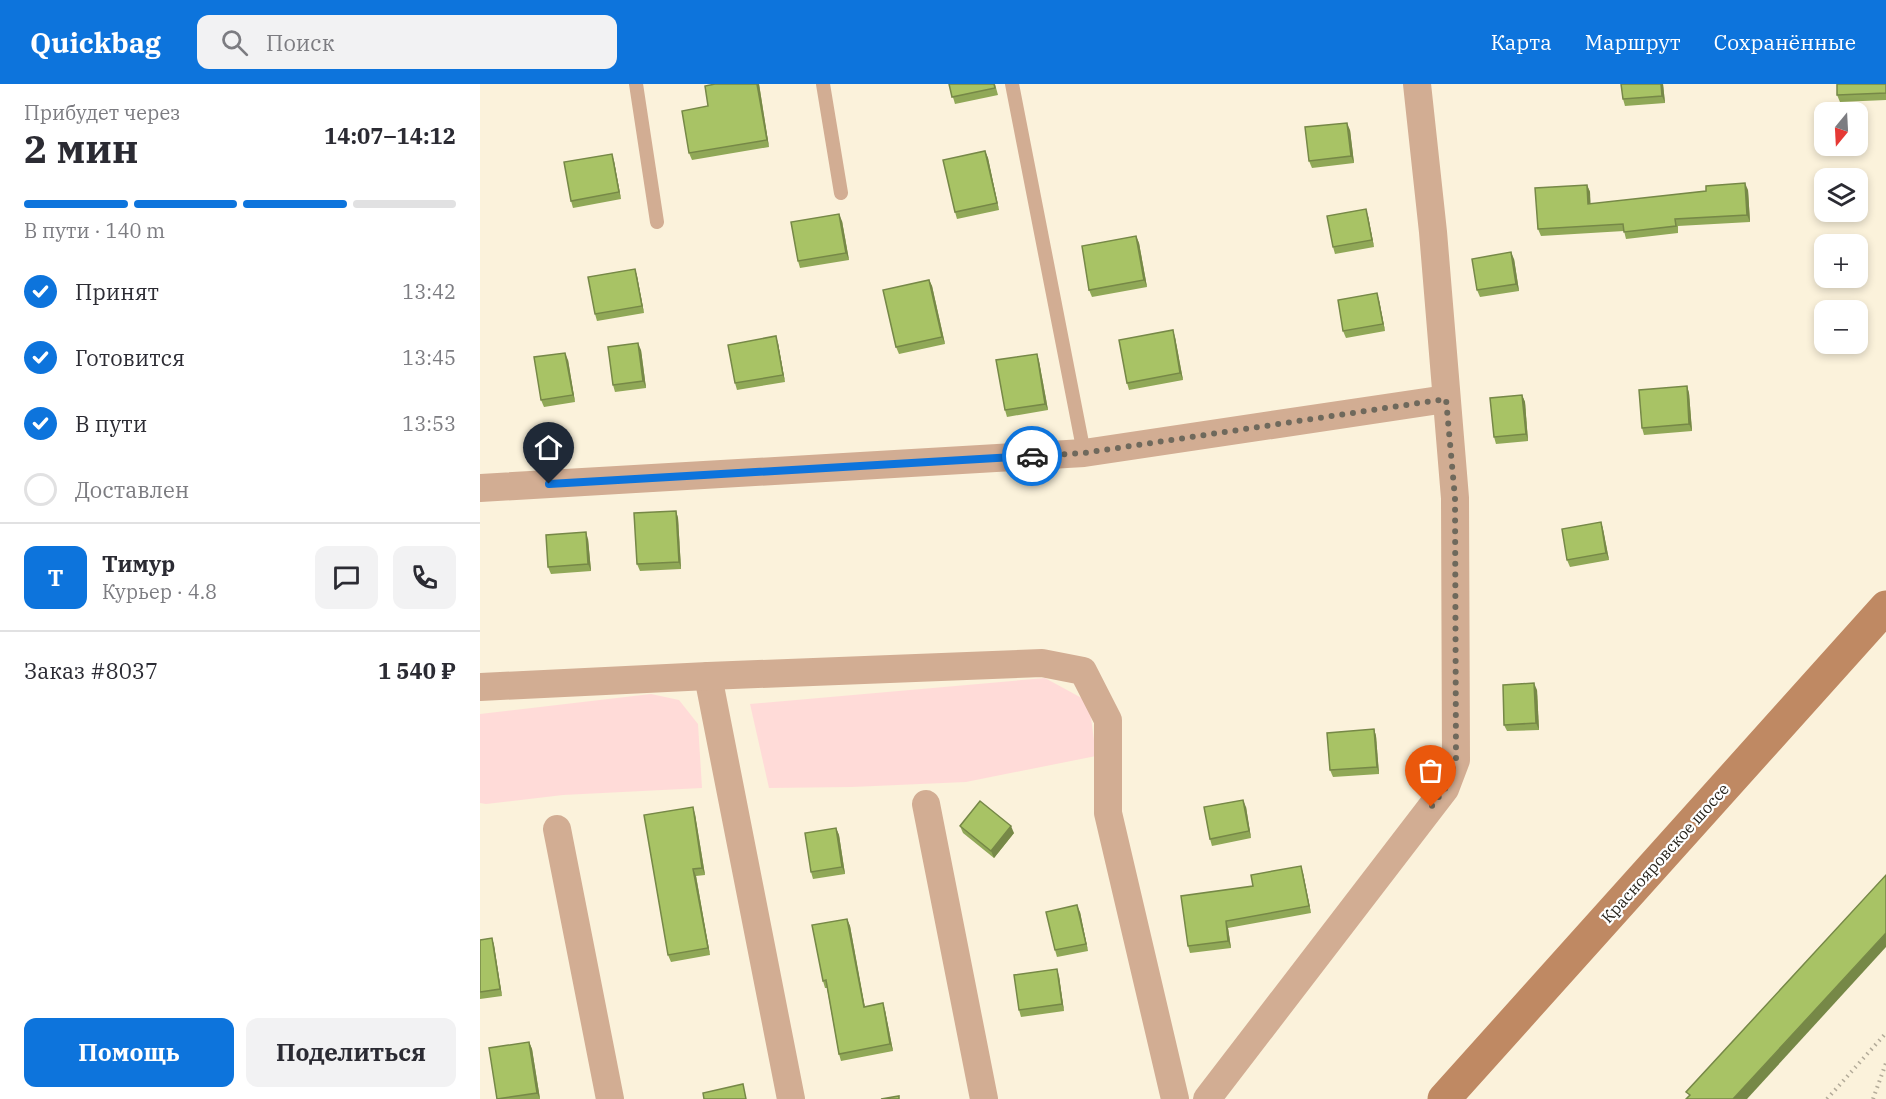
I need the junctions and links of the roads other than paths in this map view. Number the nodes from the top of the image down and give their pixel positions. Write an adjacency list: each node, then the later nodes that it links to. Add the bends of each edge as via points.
1 (636, 84): 6 (lane)
2 (823, 84): 5 (lane)
3 (1012, 84): 8 (lane)
4 (1417, 84): 7 (street)
5 (841, 194)
6 (657, 222)
7 (1446, 399): 8 (street); 19 (street, via 1455,498 1456,760 1445,789)
8 (1084, 453): 9 (street)
9 (480, 488)
10 (1886, 607): 20 (street, Краснояровское шоссе)
11 (708, 675): 12 (street); 16 (street); 18 (street, via 1042,663 1083,670 1108,720 1108,813)
12 (480, 687)
13 (926, 804): 17 (street)
14 (557, 829): 15 (street)
15 (610, 1099)
16 (791, 1099)
17 (984, 1099)
18 (1175, 1099)
19 (1207, 1099)
20 (1444, 1099)

